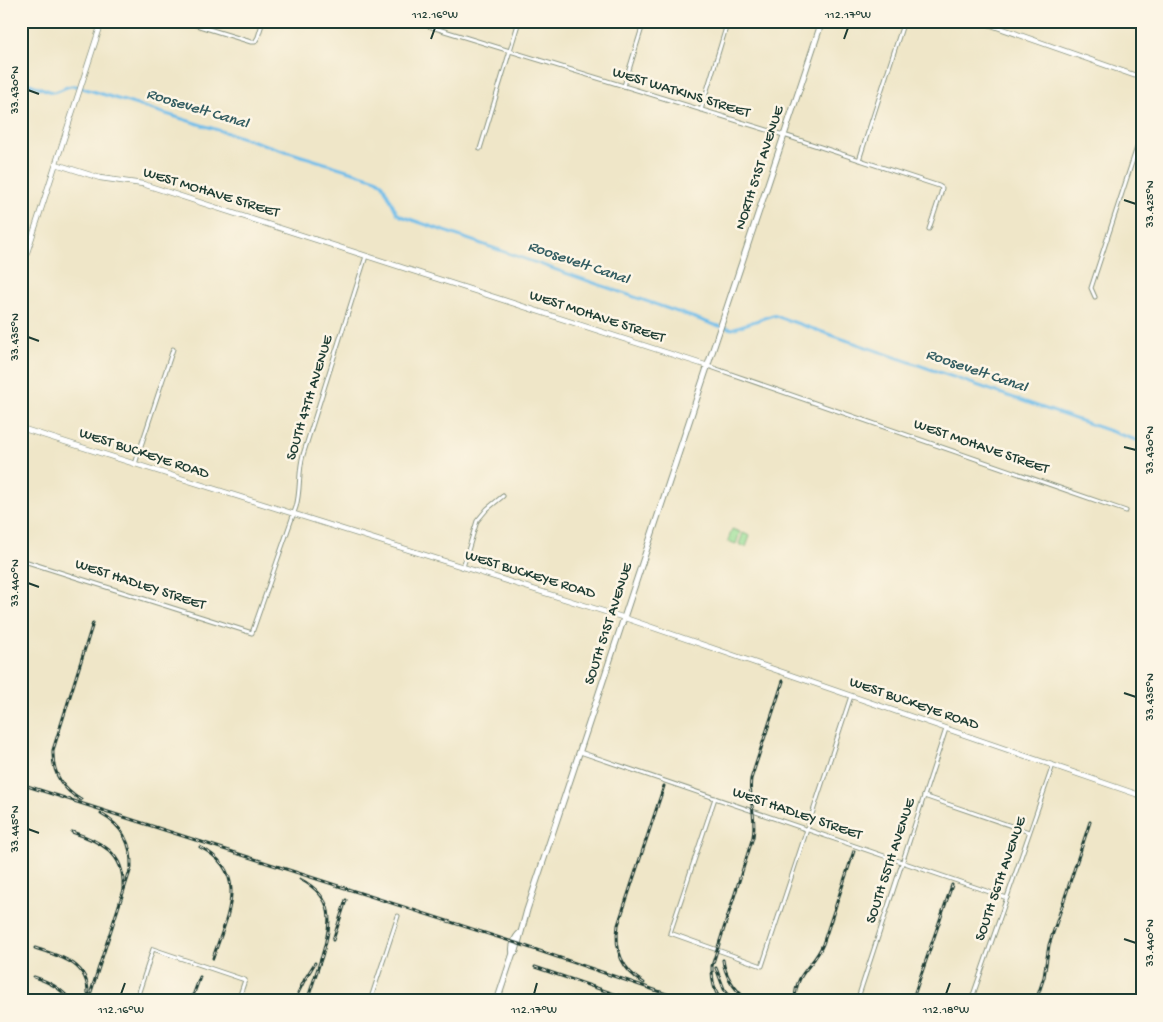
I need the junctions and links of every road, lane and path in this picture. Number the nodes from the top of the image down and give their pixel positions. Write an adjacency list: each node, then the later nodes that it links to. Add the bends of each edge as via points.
1 (102, 21): 21 (main road)
2 (183, 21): 3 (street, via 248,42 255,42)
3 (263, 21)
4 (412, 21): 13 (street, WEST WATKINS STREET)
5 (519, 21): 13 (street)
6 (644, 21): 15 (street)
7 (705, 21): 12 (street)
8 (728, 21): 12 (street)
9 (822, 21): 18 (main road, NORTH 51ST AVENUE)
10 (904, 21): 20 (street)
11 (980, 21): 14 (main road)
12 (726, 28): 16 (street)
13 (509, 51): 15 (street, WEST WATKINS STREET); 19 (street)
14 (1142, 78)
15 (624, 86): 16 (street, WEST WATKINS STREET)
16 (701, 110): 18 (street, WEST WATKINS STREET)
17 (1142, 132): 25 (street, via 1091,288)
18 (784, 137): 20 (street, WEST WATKINS STREET); 26 (main road, NORTH 51ST AVENUE)
19 (480, 149)
20 (859, 160): 22 (street, WEST WATKINS STREET, via 942,188)
21 (56, 164): 23 (main road, WEST MOHAVE STREET, via 100,178 143,184); 24 (main road)
22 (929, 229)
23 (366, 255): 28 (main road, WEST MOHAVE STREET); 33 (street, SOUTH 47TH AVENUE, via 303,455 300,492)
24 (21, 271)
25 (1095, 297)
26 (722, 322): 28 (main road, SOUTH 51ST AVENUE)
27 (173, 348): 30 (street)
28 (708, 366): 32 (street, WEST MOHAVE STREET); 36 (main road, SOUTH 51ST AVENUE)
29 (21, 428): 30 (main road, WEST BUCKEYE ROAD)
30 (135, 464): 33 (main road, WEST BUCKEYE ROAD)
31 (503, 496): 35 (street, via 477,521)
32 (1126, 511)
33 (294, 514): 35 (main road, WEST BUCKEYE ROAD); 37 (street, SOUTH 47TH AVENUE)
34 (21, 560): 37 (street, WEST HADLEY STREET)
35 (462, 567): 36 (main road, WEST BUCKEYE ROAD)
36 (625, 618): 38 (main road, WEST BUCKEYE ROAD); 40 (main road, SOUTH 51ST AVENUE)
37 (252, 633)
38 (851, 696): 39 (main road, WEST BUCKEYE ROAD); 45 (street)
39 (946, 729): 41 (main road, WEST BUCKEYE ROAD); 42 (street, SOUTH 55TH AVENUE)
40 (580, 752): 44 (street, WEST HADLEY STREET); 54 (main road, SOUTH 51ST AVENUE, via 521,938)
41 (1053, 765): 43 (main road, WEST BUCKEYE ROAD); 46 (street, SOUTH 56TH AVENUE)
42 (924, 796): 46 (street); 47 (street, SOUTH 55TH AVENUE)
43 (1142, 796)
44 (715, 798): 45 (street, WEST HADLEY STREET); 45 (street, via 670,933 762,966)
45 (807, 830): 47 (street, WEST HADLEY STREET)
46 (1030, 832): 48 (street, SOUTH 56TH AVENUE)
47 (903, 862): 48 (street, WEST HADLEY STREET); 50 (street, SOUTH 55TH AVENUE)
48 (1007, 898): 56 (street, SOUTH 56TH AVENUE)
49 (398, 916): 53 (street)
50 (857, 1000): 55 (street)
51 (136, 1001): 52 (street, via 153,949 245,980)
52 (238, 1001)
53 (370, 1001)
54 (497, 1001)
55 (864, 1001)
56 (971, 1001)

